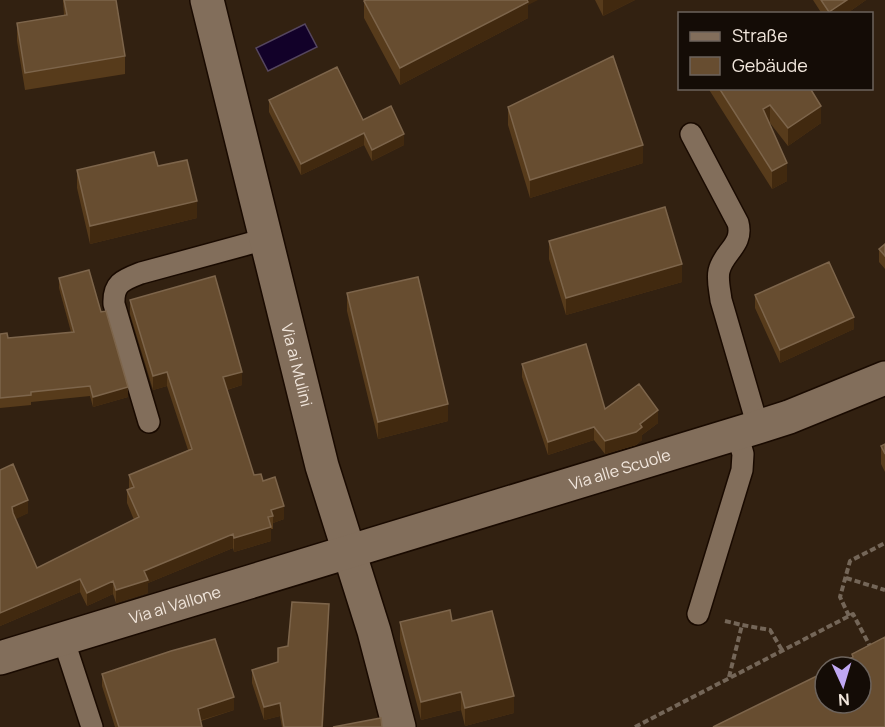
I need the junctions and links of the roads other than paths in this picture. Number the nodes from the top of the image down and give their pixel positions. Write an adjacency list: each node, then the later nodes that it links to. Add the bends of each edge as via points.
1 (207, 0): 3 (street, Via ai Mulini)
2 (692, 134): 6 (lane, via 740,231 719,271 719,284)
3 (266, 239): 5 (lane, via 141,273 116,287 114,304); 7 (street, Via ai Mulini, via 322,466)
4 (885, 378): 6 (street, Via alle Scuole)
5 (149, 422)
6 (747, 430): 7 (street, Via alle Scuole); 8 (lane, via 742,470)
7 (350, 551): 9 (street, Via al Vallone); 12 (street, Via ai Mulini)
8 (698, 614)
9 (63, 638): 10 (street, Via al Vallone); 11 (lane)
10 (0, 658)
11 (92, 727)
12 (399, 727)

